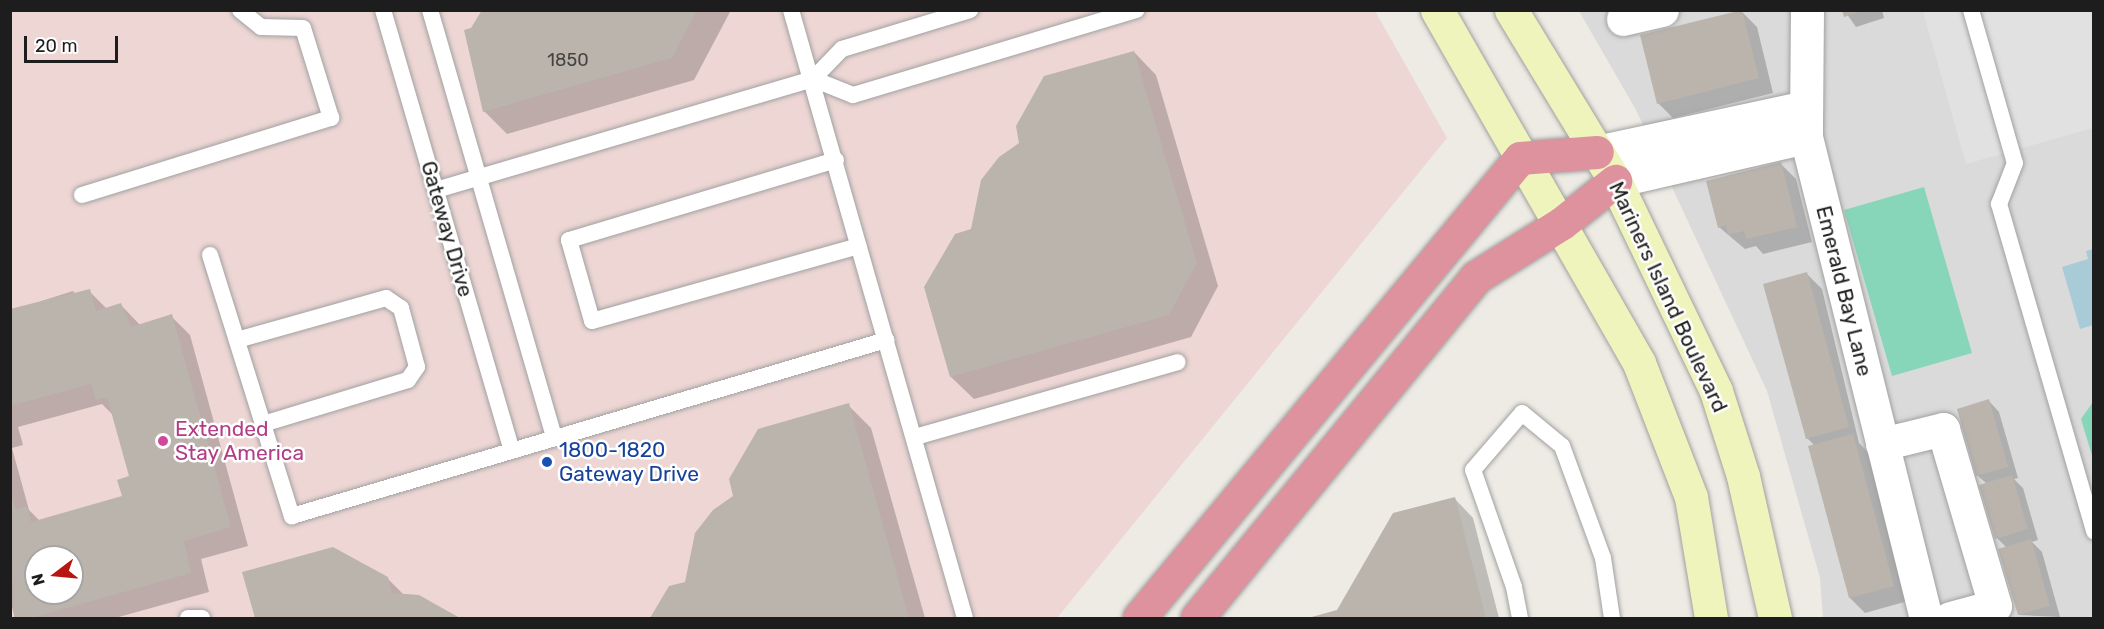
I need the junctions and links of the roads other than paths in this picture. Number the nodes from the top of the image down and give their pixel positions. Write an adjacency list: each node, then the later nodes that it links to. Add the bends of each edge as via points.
1 (240, 10): 21 (lane, via 261,27 303,28 331,118)
2 (383, 10): 20 (lane, Gateway Drive)
3 (430, 10): 18 (lane)
4 (791, 10): 13 (lane)
5 (970, 10): 13 (lane, via 842,49)
6 (1137, 10): 13 (lane, via 853,95)
7 (1437, 10): 16 (main road)
8 (1511, 10): 15 (main road, Mariners Island Boulevard)
9 (1662, 10): 12 (street)
10 (1807, 10): 14 (street, Emerald Bay Lane)
11 (1971, 10): 33 (lane, via 2015,163 2000,204)
12 (1623, 20)
13 (813, 79): 17 (lane); 18 (lane)
14 (1806, 122): 15 (street); 19 (street); 31 (street, Emerald Bay Lane)
15 (1597, 152): 16 (highway); 19 (main road, Mariners Island Boulevard)
16 (1520, 158): 22 (main road); 37 (highway)
17 (836, 160): 23 (lane); 23 (lane, via 569,240 592,321)
18 (479, 176): 20 (lane); 29 (lane)
19 (1615, 182): 22 (highway); 42 (main road, Mariners Island Boulevard, via 1716,391 1743,476)
20 (436, 190): 32 (lane, Gateway Drive)
21 (82, 195)
22 (1562, 223): 38 (highway, via 1476,277); 41 (main road, via 1639,363 1691,497)
23 (859, 246): 26 (lane)
24 (210, 255): 25 (lane)
25 (237, 340): 28 (lane); 28 (lane, via 386,298 401,308 417,367 408,380)
26 (886, 340): 29 (lane); 30 (lane)
27 (1178, 363): 30 (lane)
28 (263, 424): 32 (lane, via 292,516)
29 (554, 435): 32 (lane)
30 (915, 437): 36 (lane)
31 (1882, 444): 43 (street, Emerald Bay Lane); 44 (street, via 1943,429 1995,606)
32 (511, 448)
33 (2094, 532)
34 (188, 618): 35 (lane)
35 (202, 618)
36 (965, 618)
37 (1139, 618)
38 (1197, 618)
39 (1520, 618): 40 (lane, via 1514,587 1473,470 1522,413 1562,446 1603,558)
40 (1612, 618)
41 (1711, 618)
42 (1775, 618)
43 (1926, 618)
44 (1950, 618)

